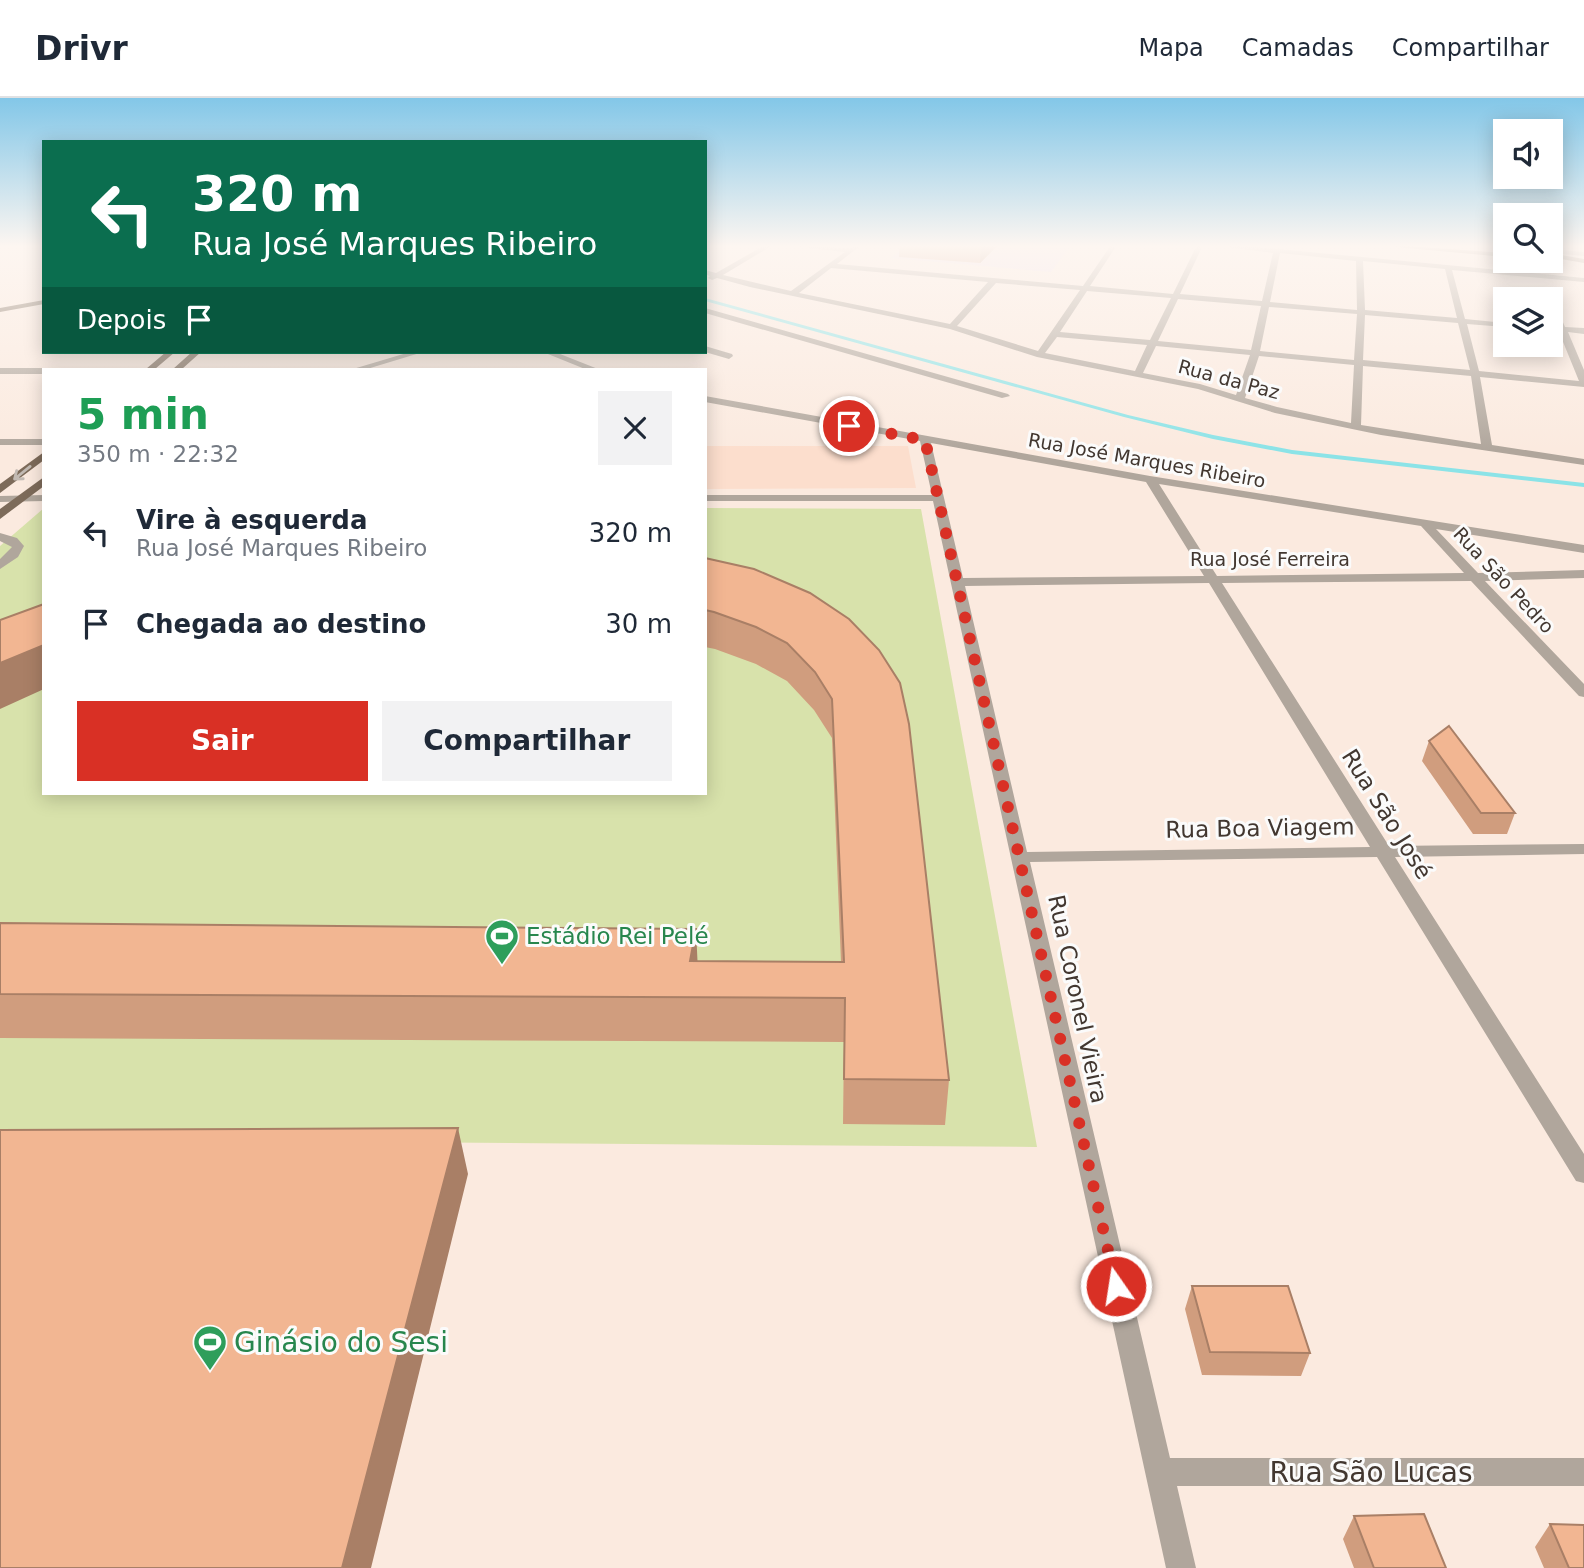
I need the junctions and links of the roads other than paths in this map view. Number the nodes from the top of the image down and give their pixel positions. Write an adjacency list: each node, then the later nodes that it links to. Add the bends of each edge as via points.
1 (718, 314): 37 (street)
2 (886, 314): 12 (street, Rua da Paz)
3 (964, 314): 12 (street)
4 (1068, 314): 15 (street)
5 (1166, 314): 16 (street)
6 (1264, 314): 18 (street)
7 (1361, 314): 25 (street)
8 (1379, 314): 10 (street)
9 (1458, 314): 10 (street)
10 (1460, 321): 11 (street); 35 (street)
11 (1493, 324)
12 (951, 327): 23 (street, Rua da Paz)
13 (1563, 329): 14 (street); 36 (street)
14 (1584, 331)
15 (1056, 334): 16 (street); 23 (street)
16 (1152, 343): 18 (street); 34 (street)
17 (707, 350): 24 (street)
18 (1255, 353): 25 (street); 39 (street)
19 (169, 354): 27 (main road)
20 (195, 354): 28 (main road)
21 (412, 354): 29 (street)
22 (552, 354): 26 (street)
23 (1040, 355): 34 (street, Rua da Paz)
24 (729, 356)
25 (1357, 363): 35 (street); 40 (street)
26 (579, 365): 30 (street); 31 (street)
27 (151, 368)
28 (178, 368)
29 (362, 368)
30 (564, 368)
31 (590, 368)
32 (0, 371): 33 (street)
33 (42, 371)
34 (1138, 374): 39 (street, Rua da Paz)
35 (1475, 374): 36 (street); 44 (street)
36 (1584, 383)
37 (1005, 396)
38 (707, 399): 41 (street, Rua José Marques Ribeiro)
39 (1240, 400): 40 (street, Rua da Paz)
40 (1356, 427): 44 (street, Rua da Paz)
41 (925, 440): 47 (street, Rua José Marques Ribeiro); 52 (street, Rua Coronel Vieira)
42 (0, 442): 43 (street)
43 (42, 442)
44 (1487, 449): 46 (street, Rua da Paz)
45 (42, 457): 49 (main road, one-way to 49)
46 (1584, 462)
47 (1150, 479): 56 (street, Rua José Marques Ribeiro); 62 (street, Rua São José)
48 (41, 485): 50 (main road)
49 (0, 490)
50 (22, 498): 51 (street); 53 (street); 55 (main road)
51 (42, 498)
52 (937, 498): 54 (street); 63 (street, Rua Coronel Vieira)
53 (0, 499)
54 (707, 499)
55 (0, 515)
56 (1425, 524): 58 (street, Rua José Marques Ribeiro); 61 (street, Rua São Pedro)
57 (0, 537): 59 (street, via 18,546)
58 (1584, 549)
59 (0, 565)
60 (1584, 573): 61 (street, Rua José Ferreira)
61 (1473, 577): 62 (street, Rua José Ferreira); 64 (street, Rua São Pedro)
62 (1214, 578): 63 (street, Rua José Ferreira); 66 (street, Rua São José)
63 (956, 582): 67 (street, Rua Coronel Vieira)
64 (1584, 693)
65 (1584, 849): 66 (street, Rua Boa Viagem)
66 (1381, 851): 67 (street, Rua Boa Viagem); 68 (street, Rua São José)
67 (1021, 857): 69 (street, Rua Coronel Vieira)
68 (1584, 1174)
69 (1158, 1472): 70 (street, Rua São Lucas); 71 (street, Rua Coronel Vieira)
70 (1584, 1472)
71 (1181, 1568)

